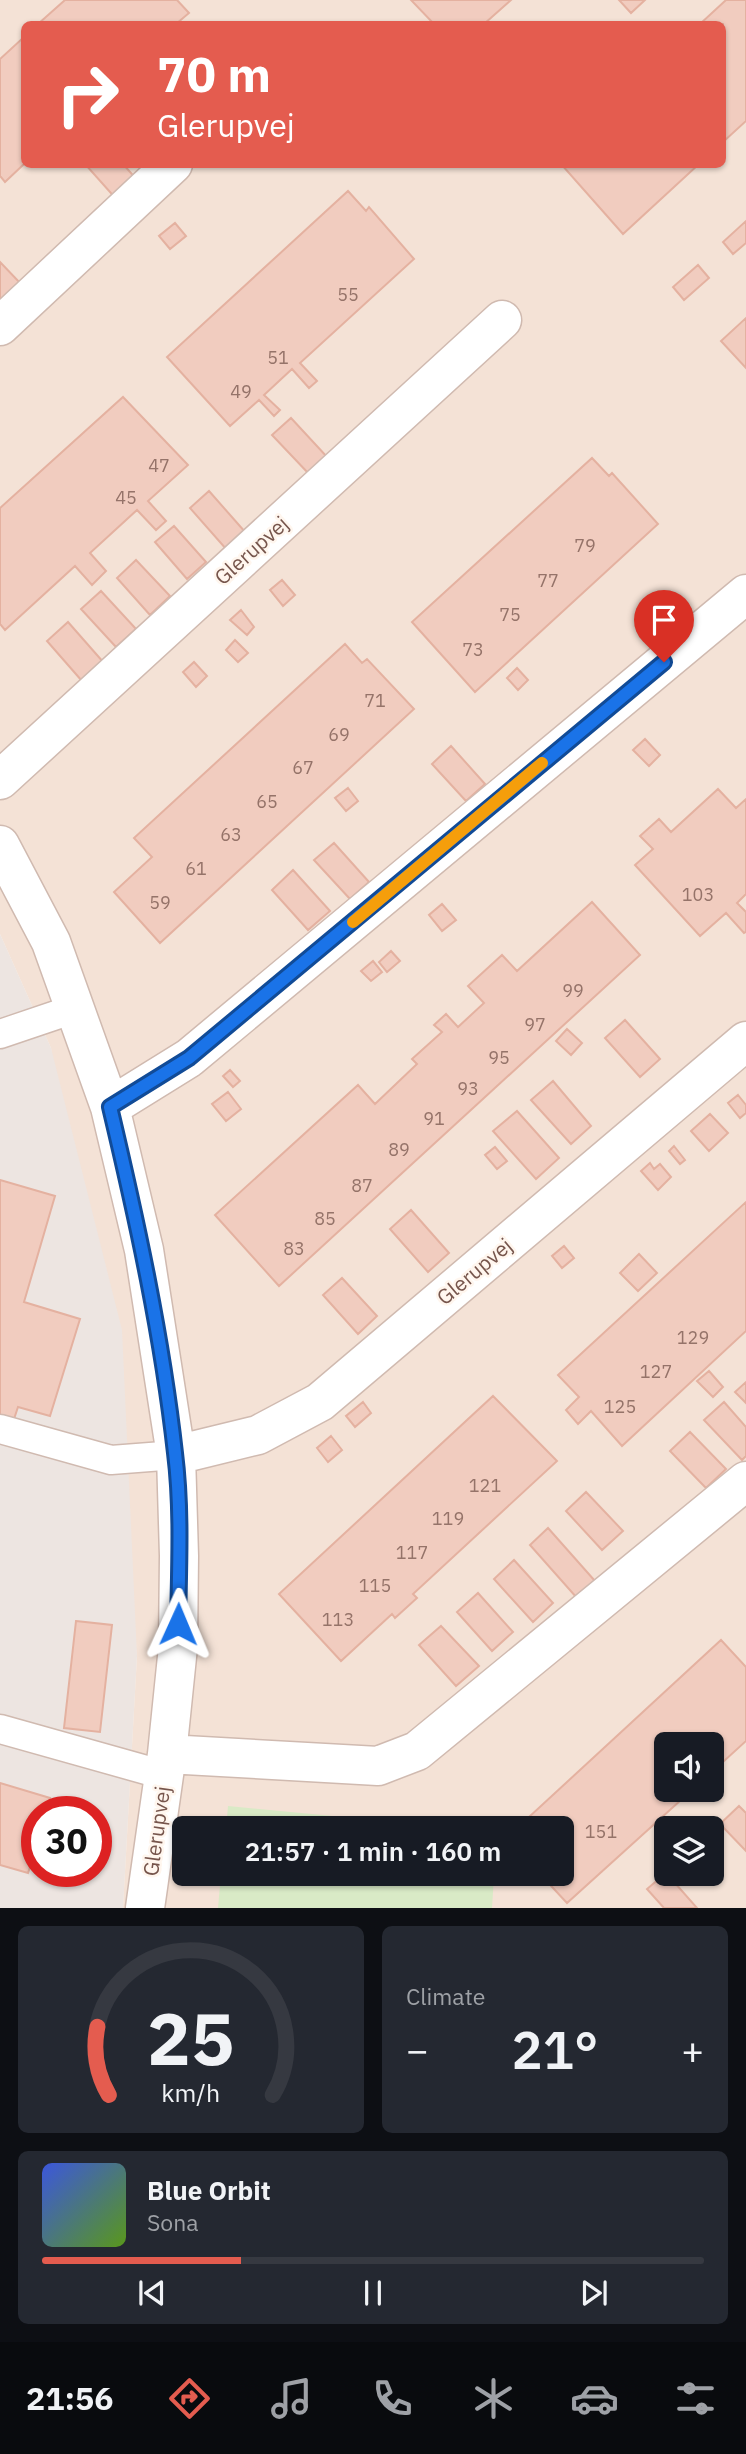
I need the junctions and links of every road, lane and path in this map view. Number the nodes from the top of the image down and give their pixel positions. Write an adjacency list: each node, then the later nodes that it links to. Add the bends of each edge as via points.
1 (169, 168): 3 (street)
2 (502, 320): 5 (street, Glerupvej)
3 (0, 326)
4 (746, 594): 10 (street, via 189,1058)
5 (0, 780)
6 (0, 845): 7 (street, Glerupvej, via 51,942)
7 (74, 1010): 8 (lane); 10 (street, Glerupvej)
8 (0, 1034)
9 (746, 1041): 12 (street, Glerupvej, via 320,1402 258,1435)
10 (110, 1107): 12 (street, Glerupvej, via 144,1250)
11 (0, 1429): 12 (lane, via 111,1460)
12 (176, 1455): 15 (street, Glerupvej, via 178,1647)
13 (746, 1481): 15 (street, via 417,1751 378,1766)
14 (0, 1730): 15 (lane)
15 (165, 1765): 16 (street, Glerupvej)
16 (145, 1908)

